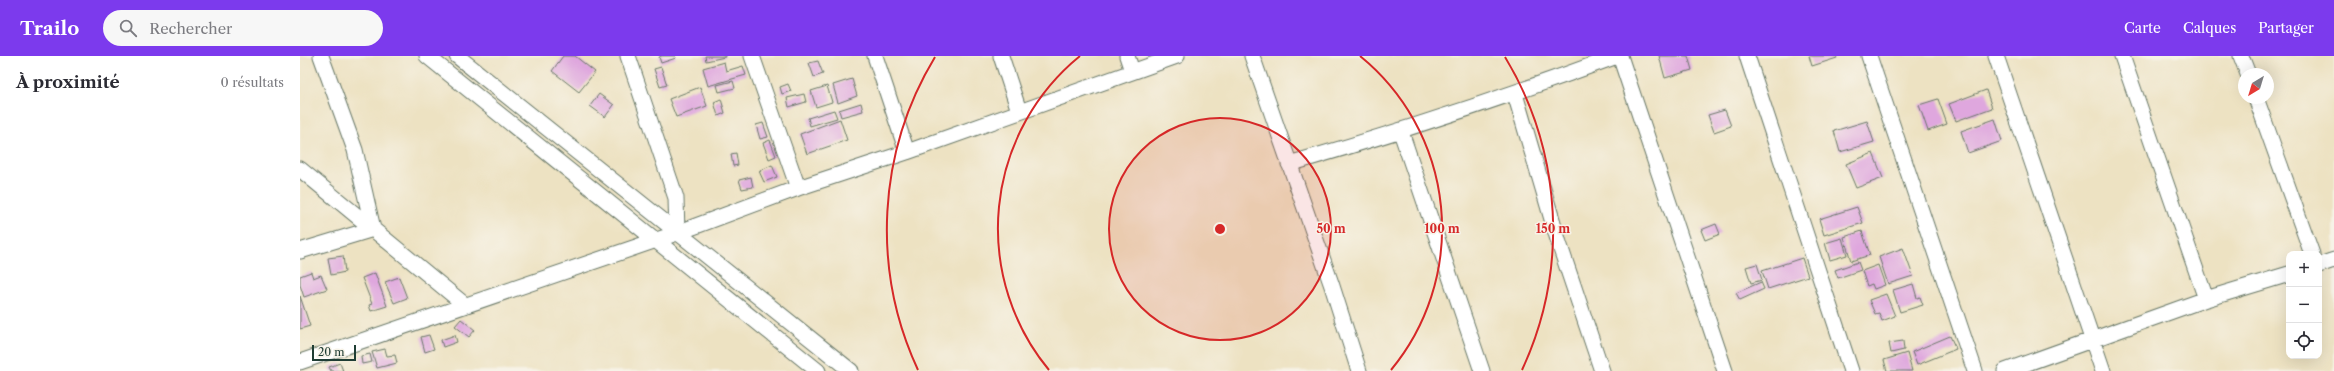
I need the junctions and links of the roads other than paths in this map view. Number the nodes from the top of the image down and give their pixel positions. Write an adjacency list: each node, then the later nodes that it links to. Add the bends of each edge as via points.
1 (321, 56): 27 (street, via 355,150)
2 (427, 56): 29 (street)
3 (458, 56): 28 (street)
4 (628, 56): 28 (street, via 676,198)
5 (752, 56): 26 (street)
6 (875, 56): 23 (street)
7 (1000, 56): 21 (street)
8 (1127, 56): 18 (street)
9 (1176, 56): 18 (street)
10 (1252, 56): 24 (street)
11 (1618, 56): 19 (street); 44 (street)
12 (1747, 56): 45 (street)
13 (1869, 56): 46 (street)
14 (1996, 56): 37 (street)
15 (2122, 56): 35 (street)
16 (2242, 56): 17 (street)
17 (2246, 68)
18 (1132, 71): 21 (street)
19 (1515, 94): 22 (street); 43 (street)
20 (2258, 104): 31 (street)
21 (1019, 111): 23 (street)
22 (1401, 132): 24 (street); 42 (street)
23 (907, 152): 26 (street)
24 (1289, 164): 41 (street)
25 (300, 169): 27 (street)
26 (798, 188): 28 (street)
27 (373, 229): 30 (street); 36 (street)
28 (677, 233): 29 (street); 40 (street)
29 (656, 240): 36 (street); 39 (street)
30 (300, 251)
31 (2311, 251)
32 (2334, 260): 33 (street)
33 (2322, 264)
34 (2286, 275): 35 (street)
35 (2206, 299): 37 (street)
36 (465, 305): 38 (street)
37 (2092, 339): 47 (street); 48 (street)
38 (300, 362)
39 (818, 371)
40 (851, 371)
41 (1359, 371)
42 (1482, 371)
43 (1602, 371)
44 (1724, 371)
45 (1851, 371)
46 (1975, 371)
47 (2005, 371)
48 (2103, 371)

